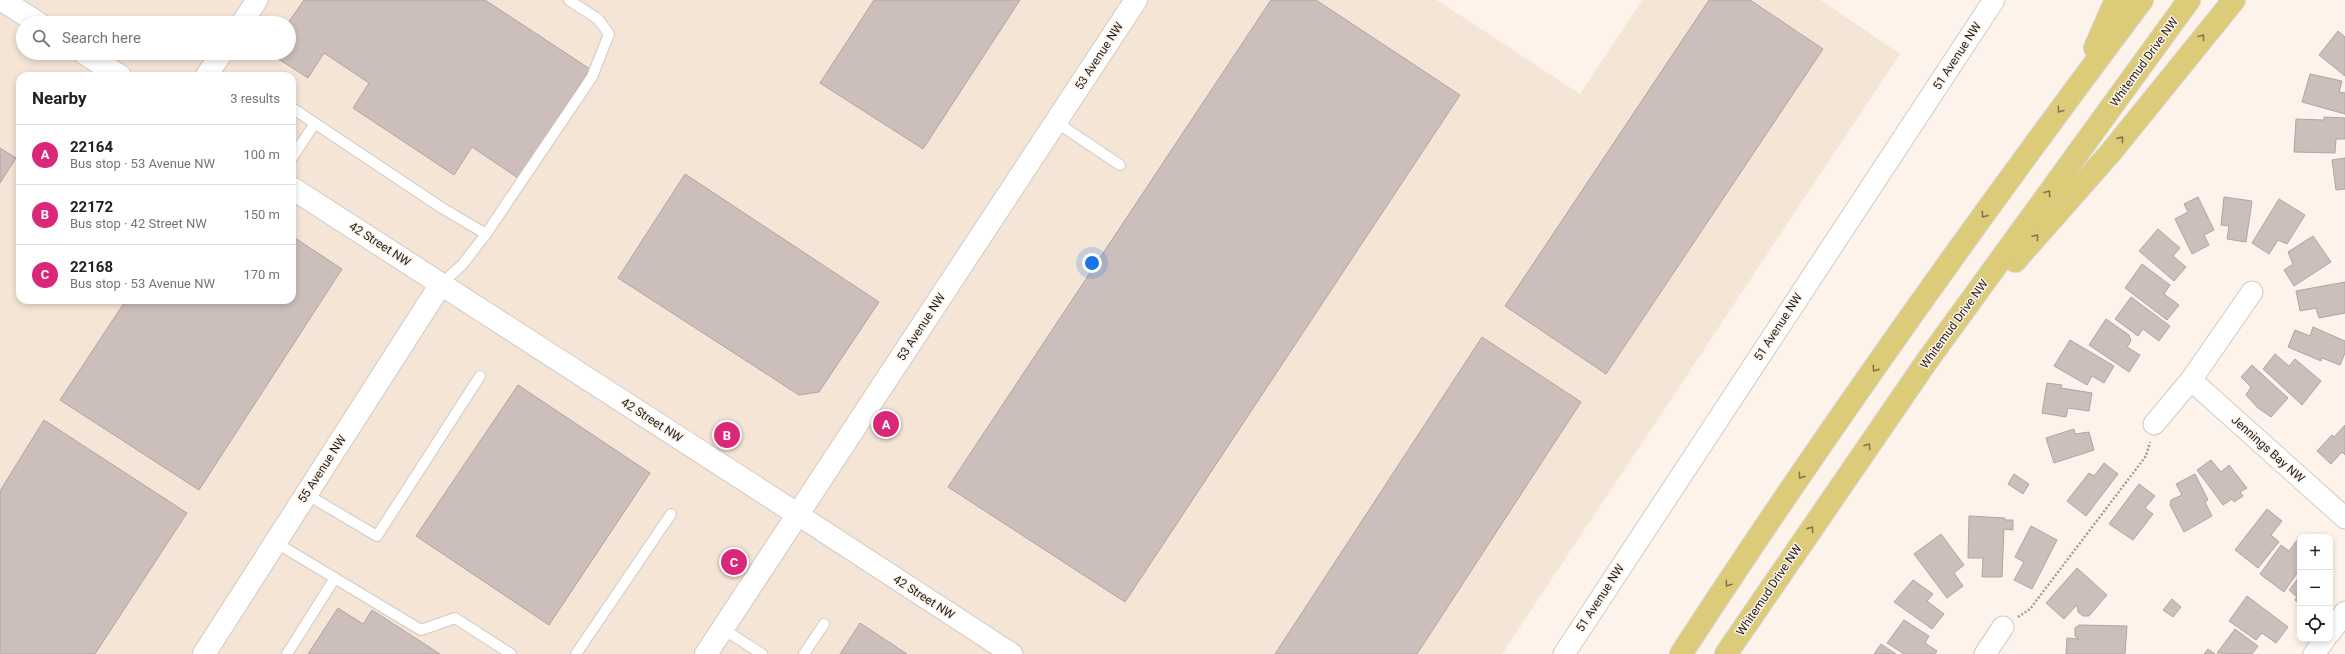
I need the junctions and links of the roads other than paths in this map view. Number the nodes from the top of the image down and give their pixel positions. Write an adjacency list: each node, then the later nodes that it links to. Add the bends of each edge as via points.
1 (2, 0): 10 (street)
2 (569, 0): 23 (lane, via 598,19 609,34 592,77)
3 (1136, 0): 18 (street, 53 Avenue NW)
4 (1994, 0): 50 (street, 51 Avenue NW)
5 (2116, 0): 16 (highway)
6 (2142, 0): 16 (highway)
7 (2189, 0): 26 (highway, Whitemud Drive NW, one-way to 7)
8 (2234, 0): 26 (highway, one-way to 8, via 2111,152)
9 (252, 2): 11 (street)
10 (27, 16)
11 (245, 16)
12 (95, 60): 14 (street)
13 (217, 60): 15 (street)
14 (114, 72)
15 (209, 72)
16 (2080, 82): 51 (highway, one-way to 51, via 1897,337)
17 (296, 111): 19 (lane)
18 (1056, 122): 21 (lane); 32 (street, 53 Avenue NW)
19 (314, 123): 20 (lane); 23 (lane, via 442,208)
20 (296, 152)
21 (1120, 165)
22 (296, 191): 24 (street, 42 Street NW)
23 (486, 234): 24 (lane, via 462,265)
24 (441, 284): 30 (street, 55 Avenue NW); 32 (street, 42 Street NW)
25 (2252, 292): 28 (street)
26 (1927, 361): 52 (highway, Whitemud Drive NW, one-way to 26)
27 (480, 376): 30 (lane, via 377,536)
28 (2191, 380): 29 (street); 33 (street, Jennings Bay NW)
29 (2154, 424)
30 (306, 494): 34 (street, 55 Avenue NW)
31 (671, 514): 45 (lane)
32 (797, 514): 39 (street, 53 Avenue NW); 49 (street, 42 Street NW)
33 (2345, 518)
34 (275, 542): 35 (lane); 42 (street, 55 Avenue NW)
35 (335, 578): 43 (lane); 44 (lane, via 421,630 455,618)
36 (2345, 612): 40 (street)
37 (824, 624): 48 (lane)
38 (2003, 627): 53 (street)
39 (723, 629): 46 (street, 53 Avenue NW); 47 (lane)
40 (2333, 629)
41 (2323, 642): 54 (street)
42 (204, 654)
43 (287, 654)
44 (511, 654)
45 (576, 654)
46 (706, 654)
47 (762, 654)
48 (804, 654)
49 (1012, 654)
50 (1564, 654)
51 (1681, 654)
52 (1726, 654)
53 (1985, 654)
54 (2314, 654)

